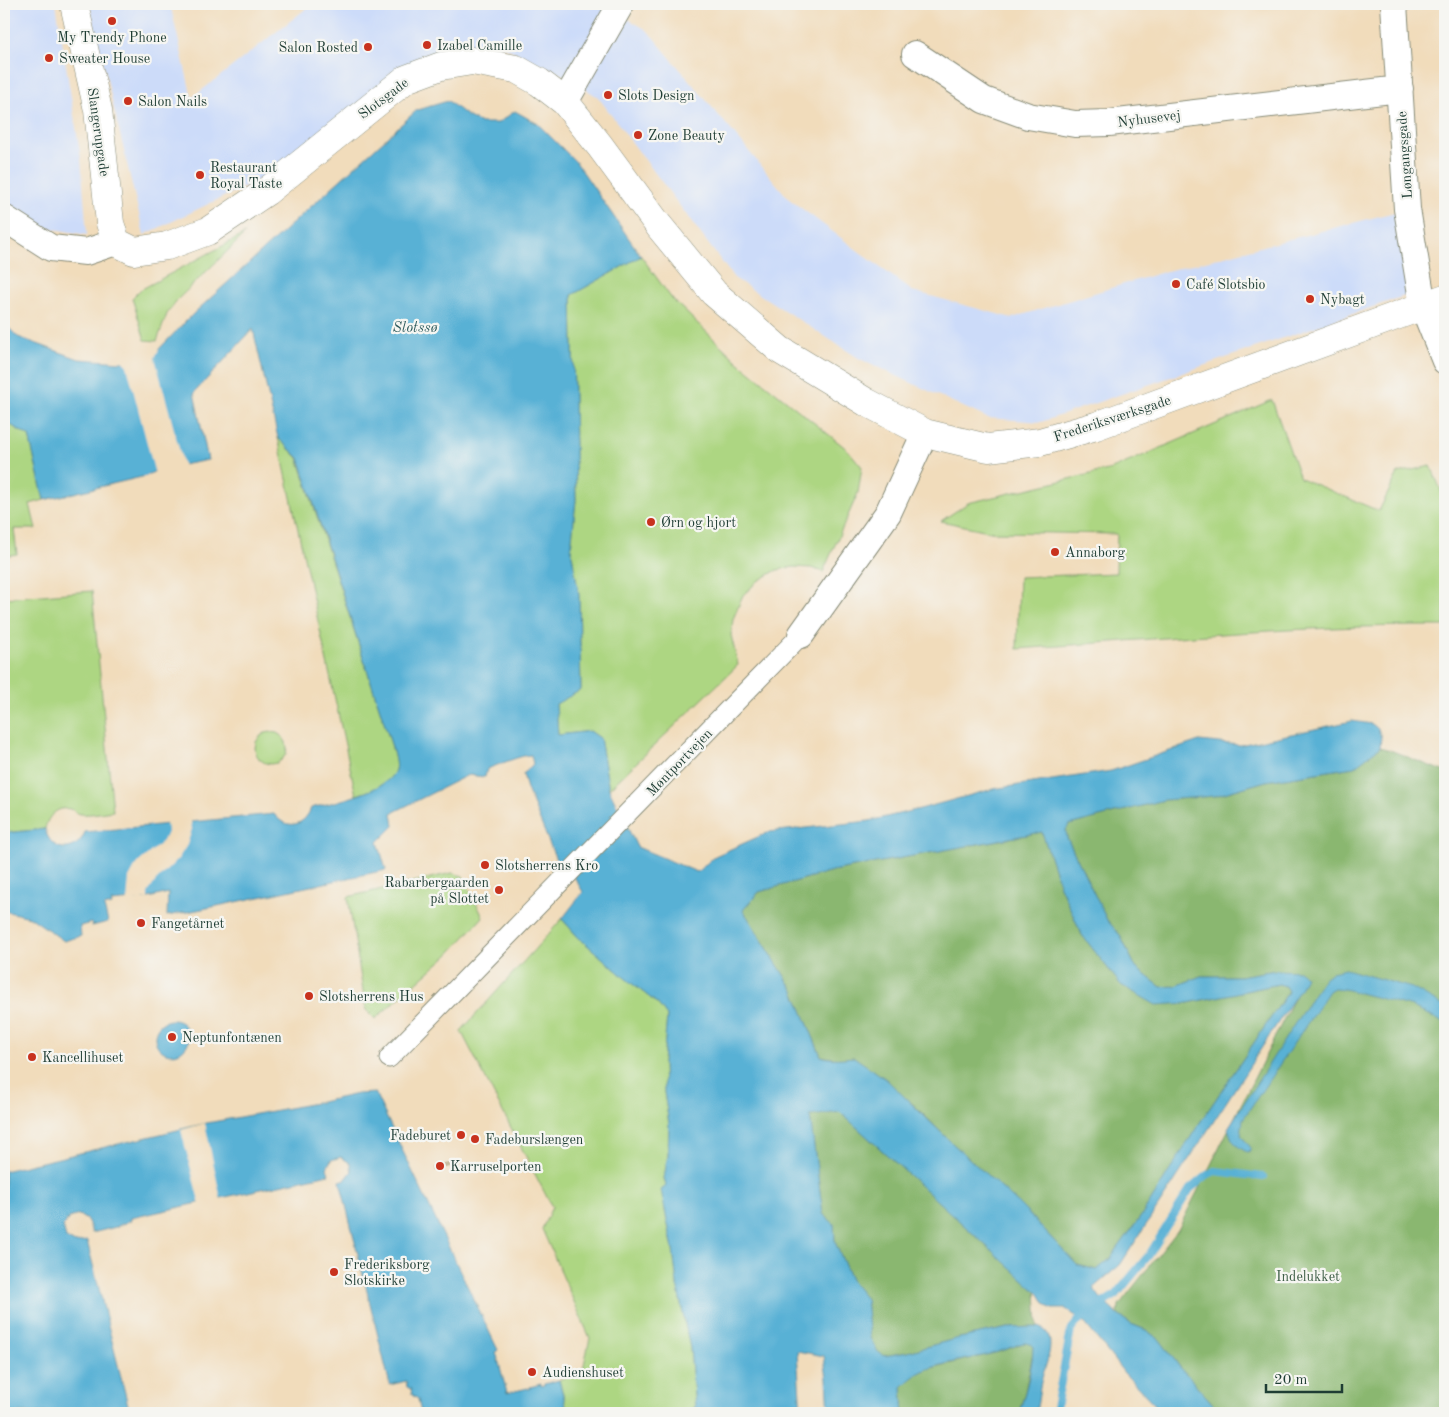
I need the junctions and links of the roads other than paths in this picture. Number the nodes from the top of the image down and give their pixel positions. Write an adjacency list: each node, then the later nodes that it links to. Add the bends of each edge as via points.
1 (74, 4): 9 (street, Slangerupgade, via 98,110 110,223)
2 (622, 4): 6 (street)
3 (1394, 4): 5 (street, Løngangsgade)
4 (915, 54): 5 (street, Nyhusevej, via 984,100 1028,116 1076,124 1109,123)
5 (1400, 89): 10 (street, Løngangsgade, via 1407,209)
6 (565, 102): 8 (street, Slotsgade); 9 (street, Slotsgade, via 516,69 472,61 442,66 406,78 266,192 208,231 167,246)
7 (4, 218): 9 (street, Slotsgade, via 51,248 86,252)
8 (658, 226): 12 (street, Frederiksværksgade, via 714,293 780,350)
9 (124, 246)
10 (1434, 302): 11 (street, Løngangsgade); 12 (street, Frederiksværksgade, via 1096,426 1040,442 988,448)
11 (1445, 361)
12 (925, 433): 13 (street, Møntportvejen, via 888,513)
13 (801, 635): 14 (street, Møntportvejen)
14 (389, 1058)

